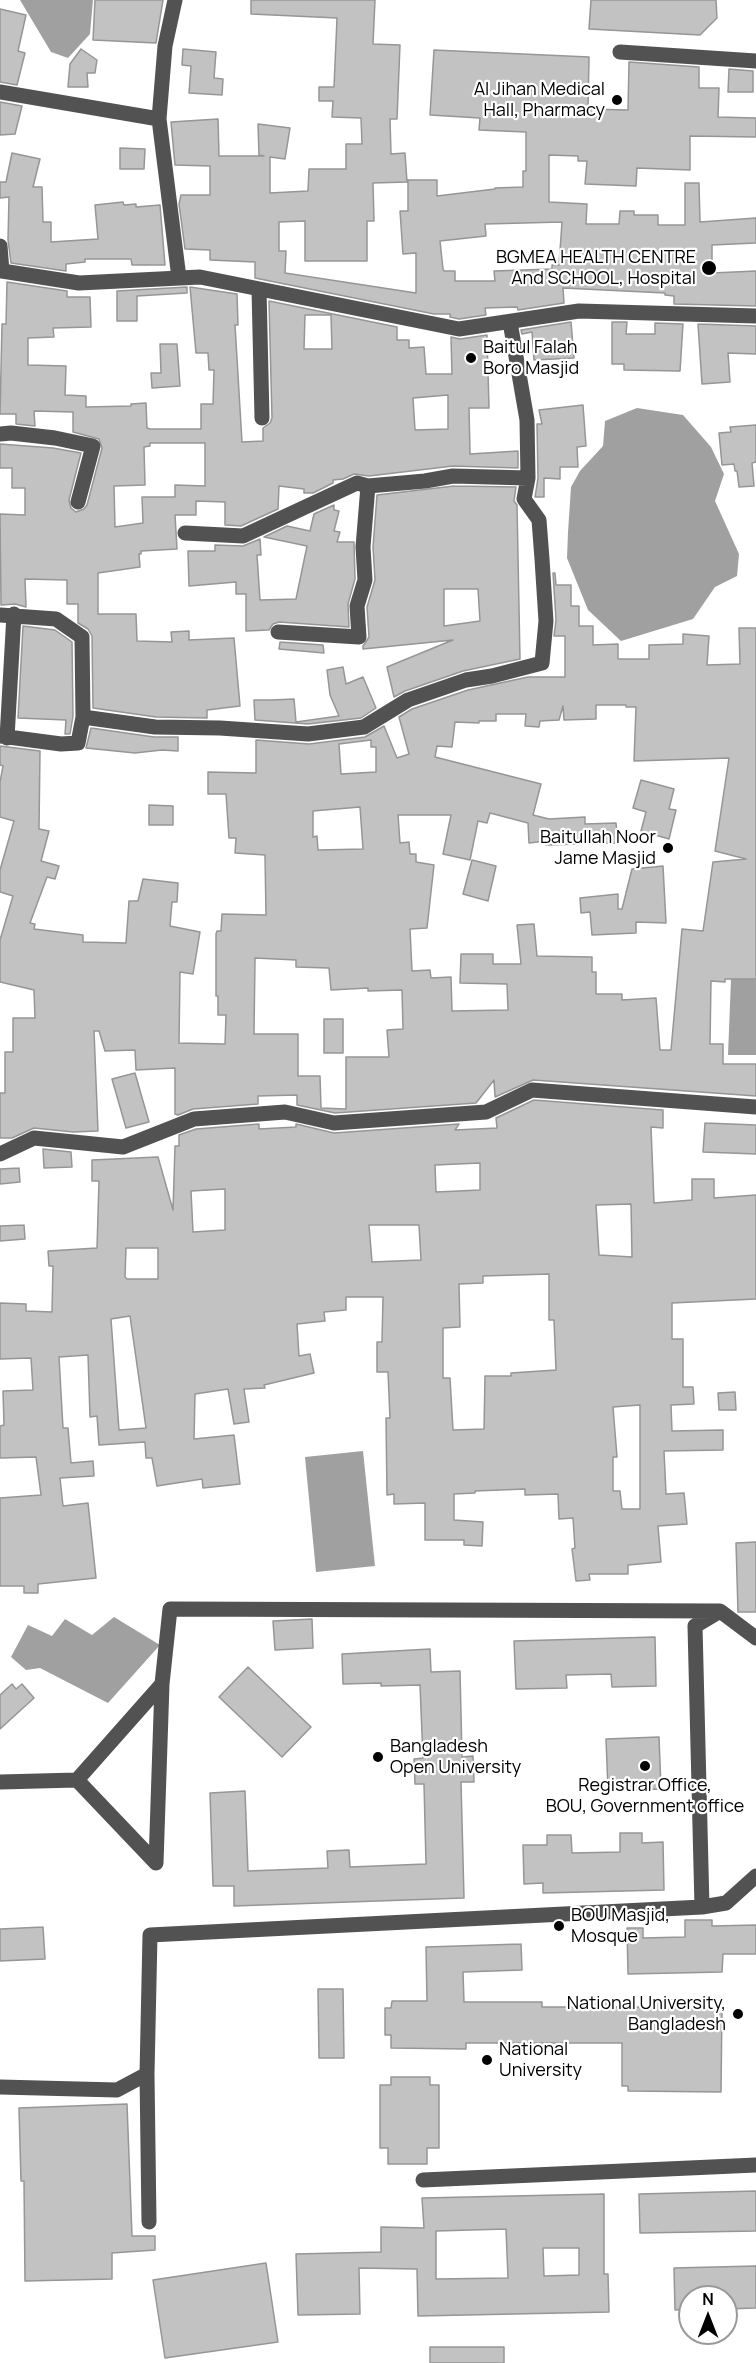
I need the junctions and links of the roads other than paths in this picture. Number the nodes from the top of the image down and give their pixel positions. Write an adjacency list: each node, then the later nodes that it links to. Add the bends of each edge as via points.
1 (175, 0): 5 (street, via 165,46)
2 (620, 52): 3 (street)
3 (756, 61)
4 (0, 92): 5 (street)
5 (159, 119): 7 (street)
6 (0, 246): 7 (street, via 2,271 80,283)
7 (179, 278): 8 (street, via 200,277)
8 (259, 289): 10 (street, via 459,329); 11 (street)
9 (756, 316): 10 (street, via 579,311)
10 (510, 322): 13 (street, via 527,420)
11 (262, 418)
12 (0, 434): 15 (street, via 55,438 93,446)
13 (528, 478): 14 (street, via 453,476); 19 (street, via 524,499 539,520 546,621 542,663 466,680 408,700 364,727 308,734 155,727)
14 (368, 486): 16 (street, via 357,483 243,536); 18 (street, via 363,547 365,580 357,606 358,637)
15 (78, 502)
16 (185, 532)
17 (7, 614): 19 (street, via 56,619 82,637); 20 (street)
18 (278, 632)
19 (83, 717): 20 (street, via 78,743)
20 (4, 737)
21 (756, 1107): 22 (street, via 532,1090 486,1112 334,1123 285,1112 194,1119 123,1147 34,1138)
22 (0, 1154)
23 (720, 1611): 24 (street); 25 (street, via 170,1609); 29 (street, via 695,1626)
24 (756, 1638)
25 (162, 1684): 26 (street); 26 (street, via 156,1863)
26 (77, 1780): 27 (street)
27 (0, 1782)
28 (756, 1876): 29 (street, via 726,1903)
29 (702, 1907): 30 (street, via 150,1935)
30 (147, 2074): 31 (street, via 117,2090); 34 (street)
31 (0, 2087)
32 (756, 2165): 33 (street)
33 (423, 2180)
34 (149, 2222)

